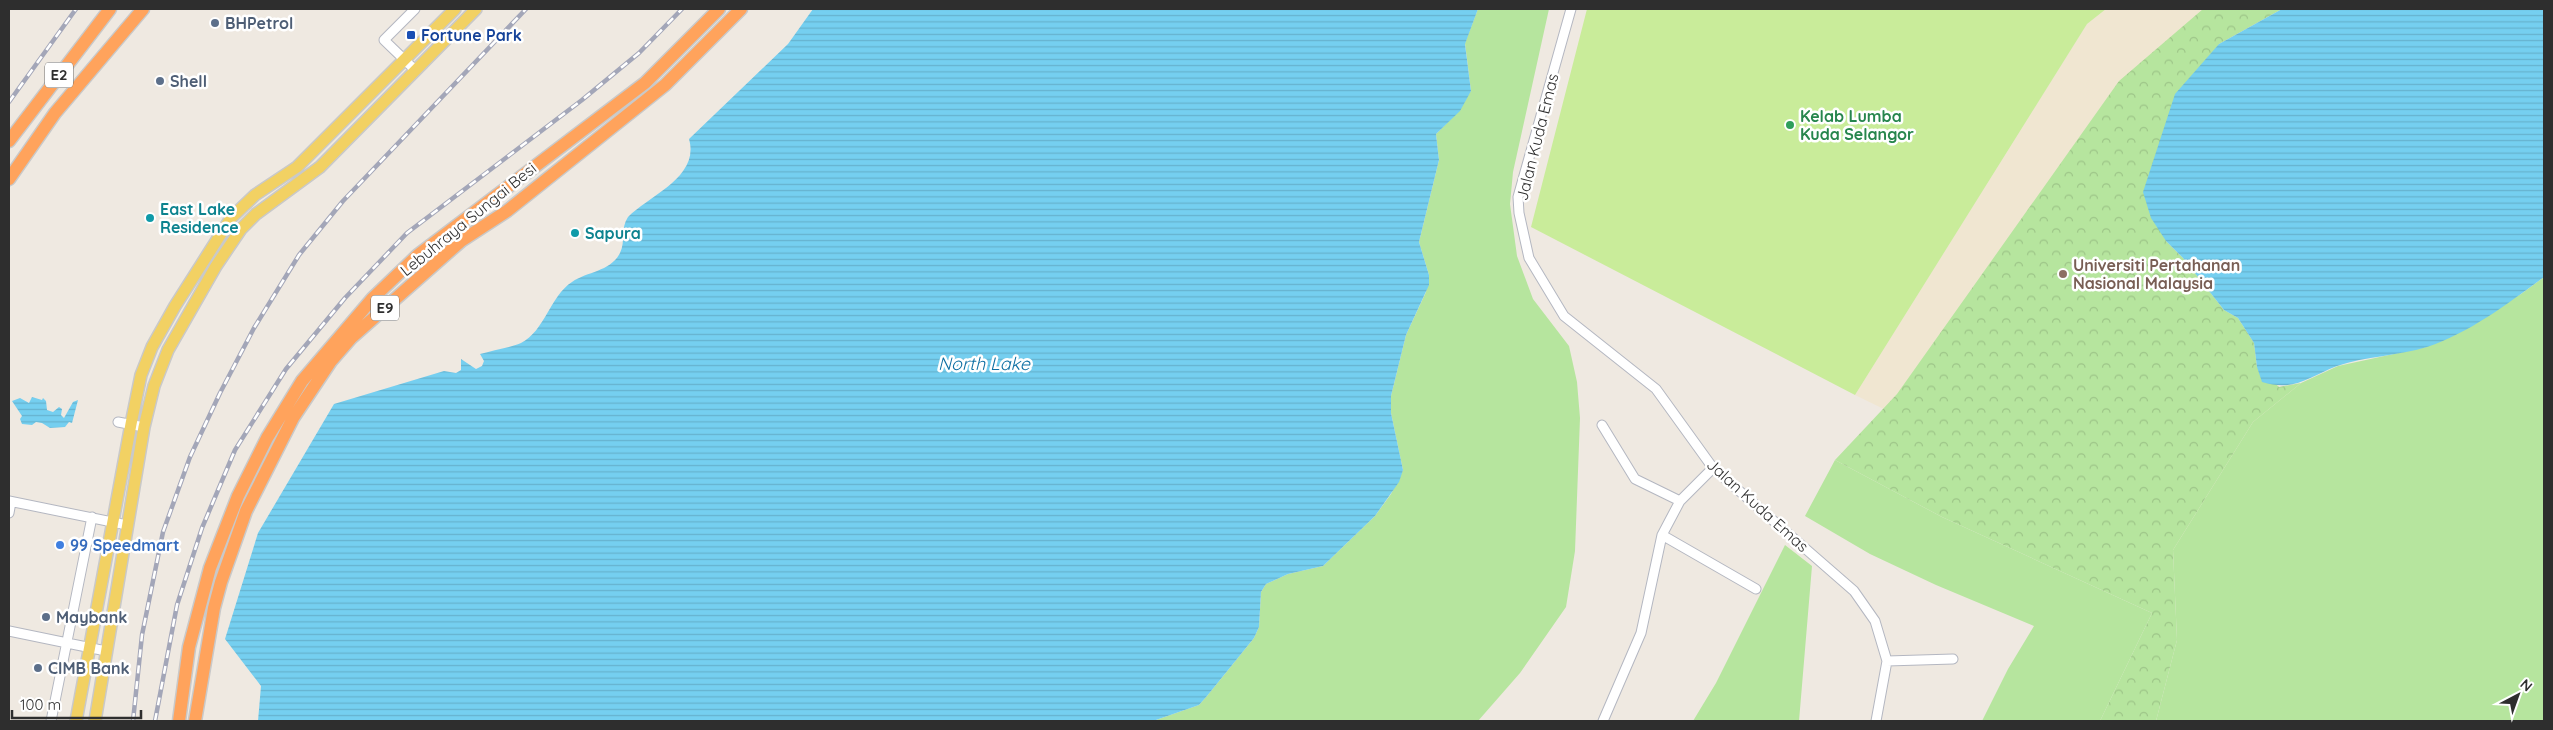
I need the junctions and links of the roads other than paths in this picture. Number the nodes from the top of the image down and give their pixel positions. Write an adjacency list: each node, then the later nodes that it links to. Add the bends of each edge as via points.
1 (110, 9): 11 (highway, E2)
2 (143, 9): 12 (highway, E2, via 55,113)
3 (415, 9): 9 (street, via 384,40)
4 (455, 9): 9 (main road)
5 (476, 9): 10 (main road)
6 (719, 9): 35 (highway, Lebuhraya Sungai Besi / E9, via 645,83 418,255 373,298 302,381 267,438 242,488 210,568 189,647)
7 (741, 9): 36 (highway, Lebuhraya Sungai Besi / E9, via 665,85 507,211 449,251 351,338 331,361 293,418 243,520 220,582)
8 (1570, 9): 17 (street, Jalan Kuda Emas, via 1518,197 1529,258 1564,316 1656,389)
9 (405, 59): 10 (street); 14 (main road, via 297,167 250,198 231,218 152,347)
10 (415, 70): 16 (main road, via 311,176 256,214 241,229 168,350 154,386)
11 (9, 141)
12 (9, 179)
13 (118, 422): 14 (street)
14 (131, 424): 16 (street); 22 (main road)
15 (1602, 425): 19 (street, via 1635,479)
16 (144, 427): 23 (main road)
17 (1713, 468): 19 (street); 31 (street, Jalan Kuda Emas, via 1854,591 1875,621)
18 (10, 501): 20 (street); 21 (street)
19 (1680, 501): 24 (street)
20 (9, 513)
21 (92, 517): 22 (street); 27 (street)
22 (113, 522): 23 (street); 28 (main road)
23 (128, 525): 29 (main road)
24 (1662, 535): 25 (street); 37 (street, via 1641,633)
25 (1756, 589)
26 (9, 632): 27 (street)
27 (65, 643): 28 (street); 32 (street)
28 (90, 648): 29 (street); 33 (main road)
29 (106, 651): 34 (main road)
30 (1953, 660): 31 (street)
31 (1887, 661): 38 (street, Jalan Kuda Emas)
32 (51, 721)
33 (76, 721)
34 (95, 721)
35 (179, 721)
36 (195, 721)
37 (1602, 721)
38 (1876, 721)

